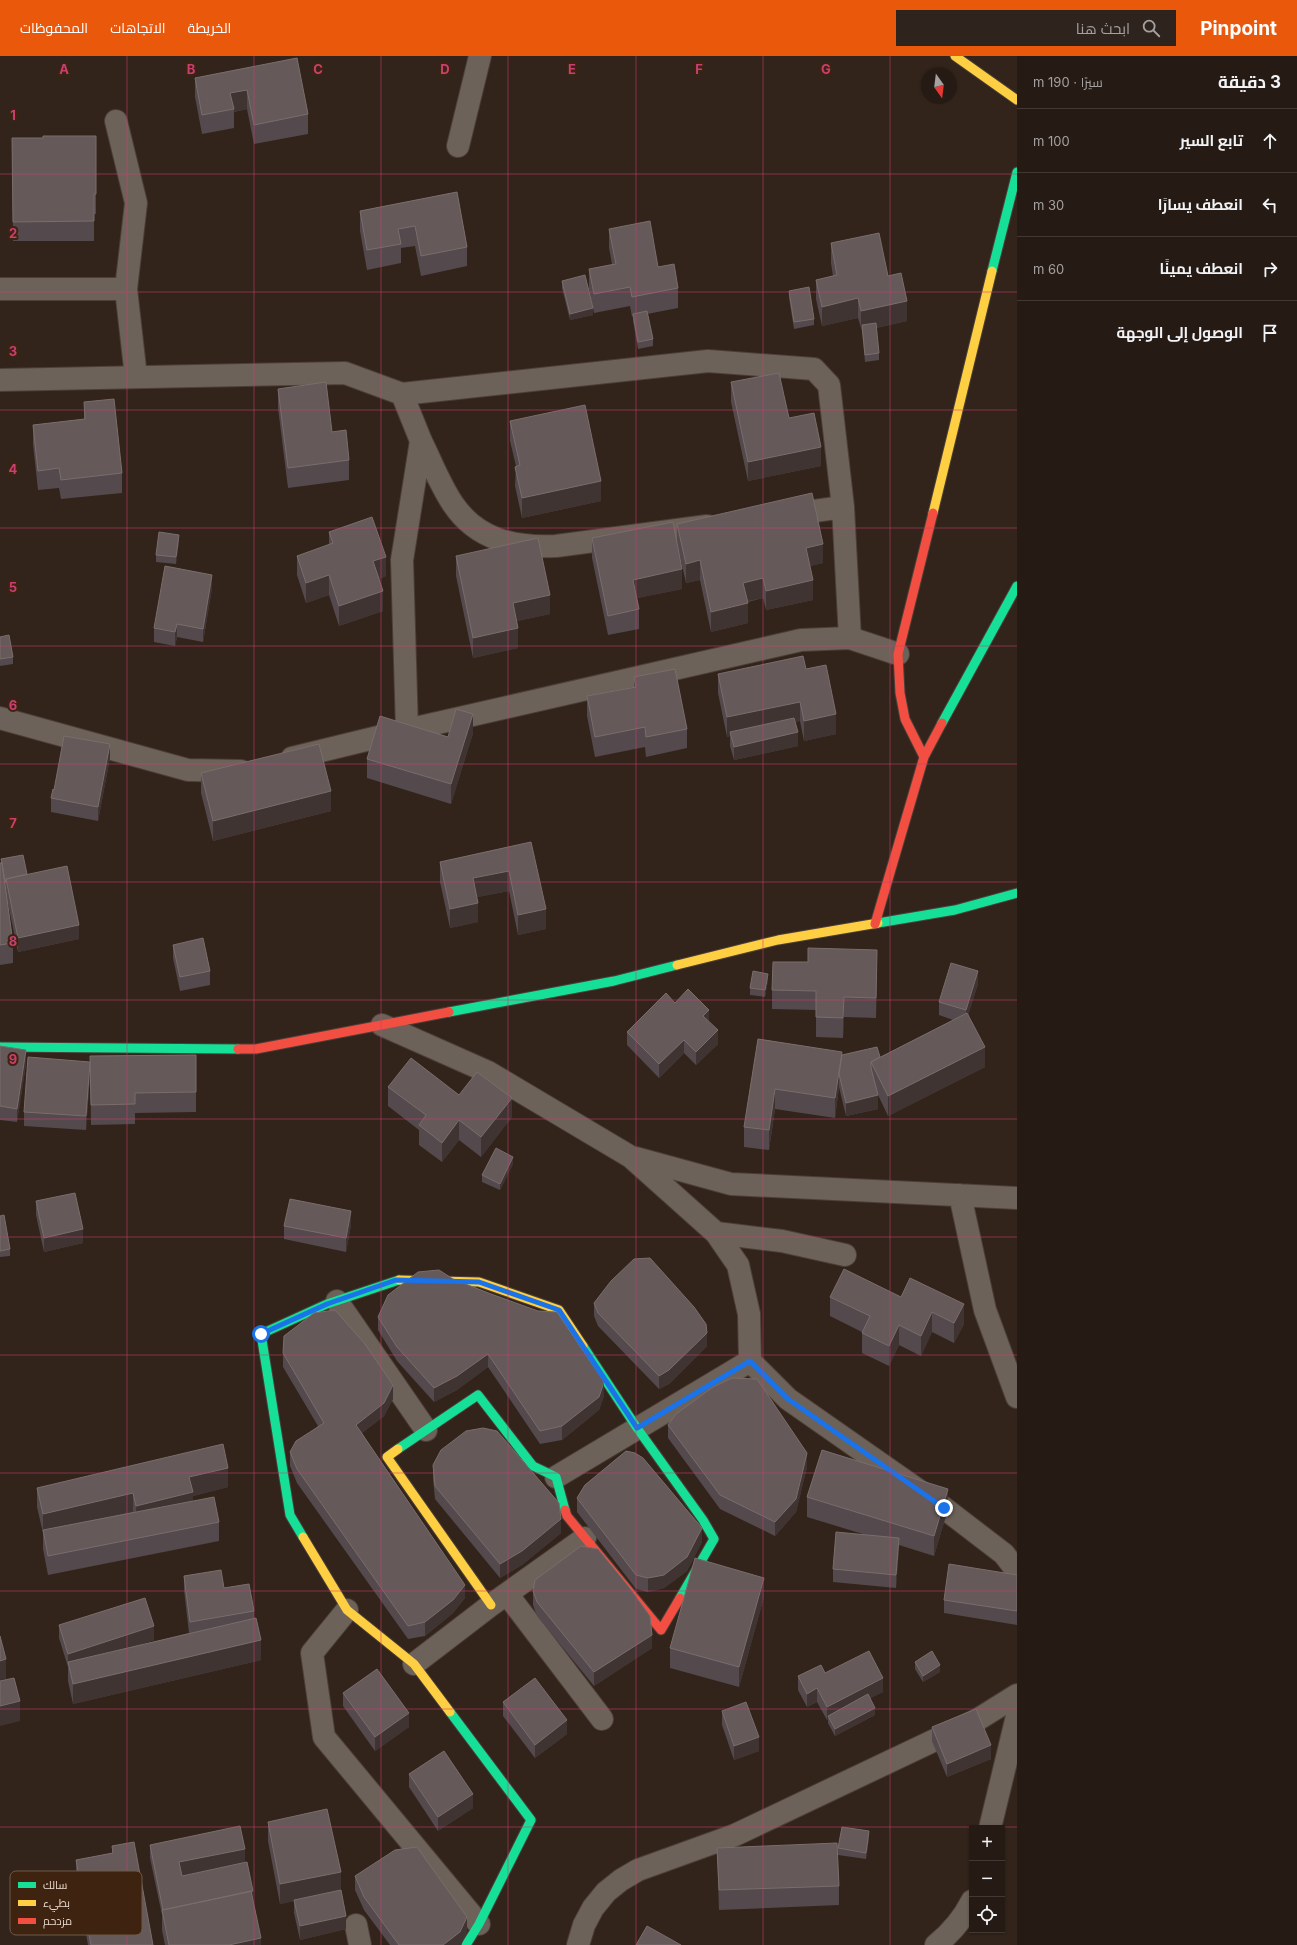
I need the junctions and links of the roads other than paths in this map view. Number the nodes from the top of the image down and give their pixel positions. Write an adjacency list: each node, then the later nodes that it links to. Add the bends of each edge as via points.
1 (480, 56): 5 (street)
2 (955, 56): 3 (street)
3 (1017, 100)
4 (116, 121): 8 (street, via 136,202)
5 (458, 146)
6 (1017, 172): 18 (street)
7 (0, 289): 8 (street)
8 (126, 289): 9 (street)
9 (136, 377): 10 (street); 11 (street, via 345,373)
10 (0, 380)
11 (402, 394): 12 (street); 13 (street, via 708,361 814,369 829,385)
12 (421, 441): 15 (street, via 453,504 468,522 509,544 532,547 556,546); 20 (street, via 402,560)
13 (843, 507): 14 (street); 17 (street)
14 (765, 518)
15 (726, 523)
16 (1017, 586): 21 (street)
17 (850, 638): 18 (street); 20 (street, via 801,640)
18 (898, 654): 21 (street, via 900,693 905,719)
19 (0, 718): 20 (street, via 188,770 237,772)
20 (407, 730)
21 (924, 757): 23 (street)
22 (1017, 894): 23 (street, via 954,910)
23 (875, 924): 24 (street, via 778,940 614,981)
24 (382, 1025): 25 (street, via 256,1049); 26 (street, via 488,1072)
25 (0, 1047)
26 (631, 1157): 27 (street, via 731,1184); 29 (street)
27 (960, 1195): 28 (street); 33 (street, via 985,1310)
28 (1017, 1198)
29 (716, 1233): 30 (street, via 782,1241); 32 (street, via 738,1266 749,1314)
30 (845, 1256)
31 (338, 1301): 34 (street, via 396,1280 479,1282 559,1310); 35 (street); 40 (street, via 261,1334 290,1515)
32 (750, 1361): 34 (street); 38 (street, via 788,1399 944,1508 1004,1554)
33 (1017, 1397)
34 (637, 1428): 36 (street); 37 (street, via 714,1539 661,1630)
35 (426, 1430): 36 (street, via 478,1395 533,1466); 39 (street, via 387,1457)
36 (556, 1477): 37 (street, via 566,1516)
37 (585, 1538): 39 (street)
38 (1017, 1571)
39 (499, 1600): 41 (street); 44 (street)
40 (347, 1610): 41 (street); 47 (street, via 312,1653 324,1737)
41 (414, 1664): 47 (street, via 531,1820)
42 (1017, 1695): 49 (street, via 977,1720 735,1835 638,1870 606,1892 593,1908)
43 (1017, 1716): 45 (street)
44 (602, 1719)
45 (991, 1825)
46 (969, 1907): 50 (street, via 949,1936)
47 (479, 1924): 48 (street)
48 (466, 1945)
49 (578, 1945)
50 (936, 1945)

